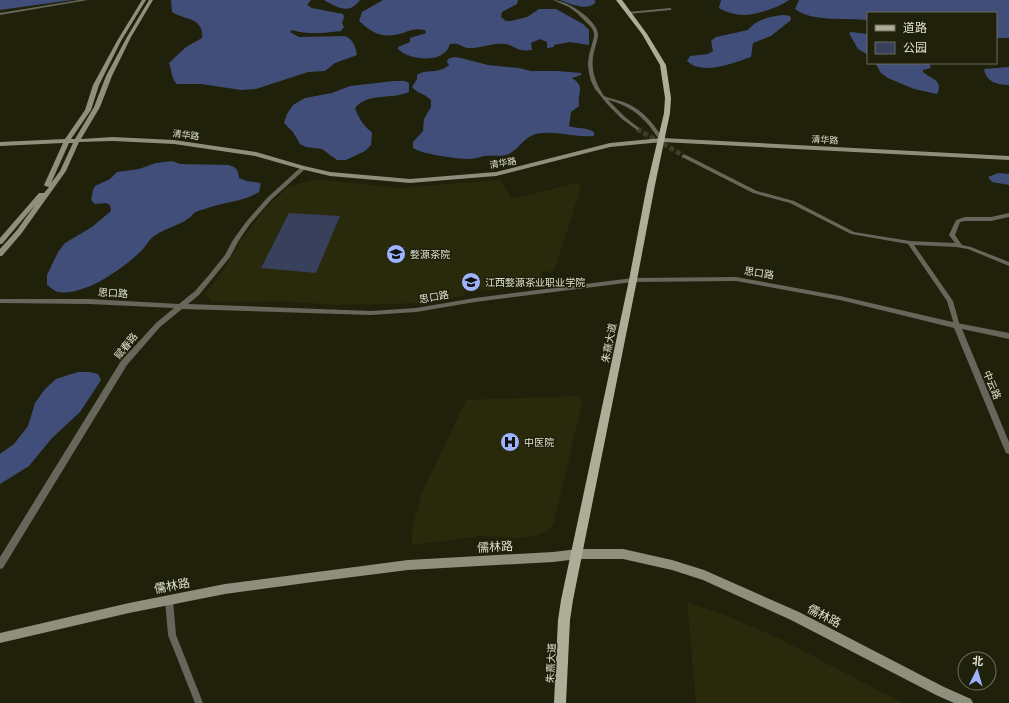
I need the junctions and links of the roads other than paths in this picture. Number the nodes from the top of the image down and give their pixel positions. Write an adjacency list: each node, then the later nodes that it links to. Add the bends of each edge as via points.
1 (86, 0): 8 (street)
2 (144, 0): 12 (main road, via 96,85 88,110)
3 (151, 0): 13 (main road, via 129,37 107,80 97,107)
4 (555, 0): 9 (street, via 581,12 594,28 596,35 591,51 591,75)
5 (619, 0): 7 (main road, 朱熹大道)
6 (670, 9): 7 (street)
7 (628, 12): 11 (main road, 朱熹大道, via 663,65 668,98)
8 (0, 14)
9 (605, 98): 10 (street, via 624,120); 11 (street, via 623,103 639,112 650,121)
10 (637, 129)
11 (662, 140): 16 (main road, 清华路); 17 (main road, 清华路, via 610,145 514,171 466,177 386,180); 24 (main road, 朱熹大道)
12 (67, 141): 13 (main road, 清华路); 14 (main road, 清华路); 19 (main road, via 51,179)
13 (77, 141): 17 (main road, 清华路, via 120,139 174,142 256,154); 22 (main road, via 63,171)
14 (0, 144)
15 (684, 156): 20 (street, via 755,192 792,202 853,232)
16 (1009, 158)
17 (302, 168): 26 (street, 赋春路, via 248,223 228,256 197,293)
18 (1009, 215): 21 (street, via 991,219 965,218 958,221 952,235)
19 (0, 242)
20 (910, 242): 21 (street); 27 (street, via 950,301)
21 (960, 246): 23 (street)
22 (0, 254)
23 (1009, 264)
24 (633, 280): 26 (street, 思口路, via 416,310 371,313); 27 (street, 思口路, via 743,280 840,298); 30 (main road, 朱熹大道)
25 (0, 301): 26 (street, 思口路, via 63,300)
26 (178, 307): 31 (street, 赋春路, via 124,363)
27 (957, 326): 28 (street, 思口路); 29 (street, 中云路)
28 (1009, 336)
29 (1009, 452)
30 (578, 554): 32 (main road, 儒林路, via 408,565 233,588); 35 (main road, 朱熹大道, via 564,620); 36 (main road, 儒林路, via 623,554 672,564 704,575 795,616 940,692)
31 (0, 565)
32 (169, 600): 33 (main road, 儒林路); 34 (street, via 172,635)
33 (0, 638)
34 (199, 703)
35 (560, 703)
36 (967, 703)

